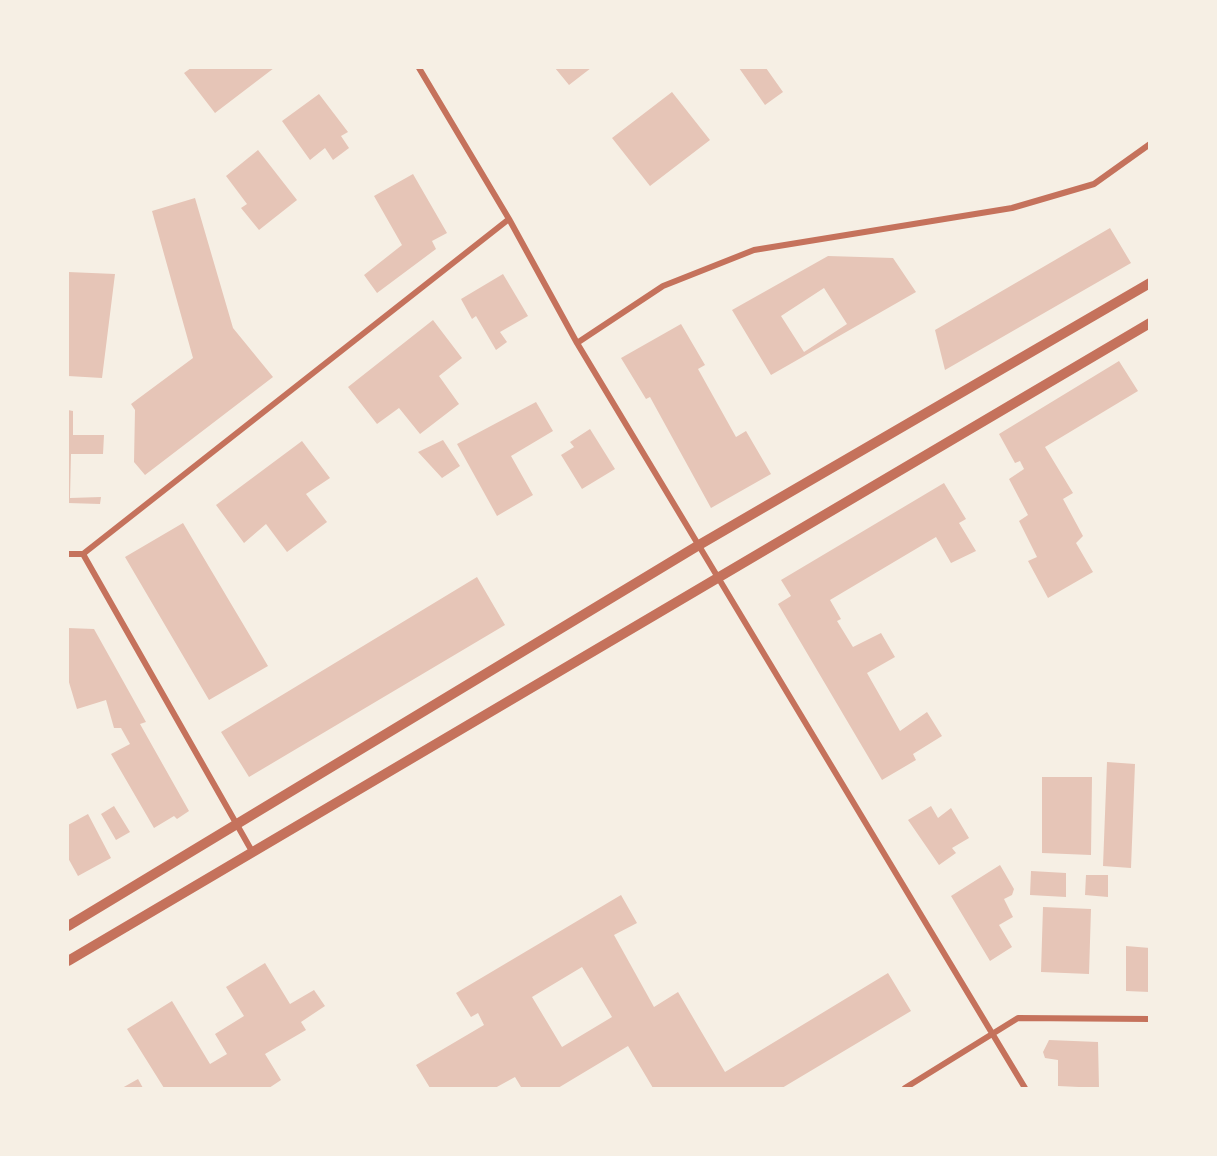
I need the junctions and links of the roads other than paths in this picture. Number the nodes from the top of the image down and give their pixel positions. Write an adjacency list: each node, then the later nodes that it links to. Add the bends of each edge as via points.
1 (419, 68): 3 (street)
2 (1149, 144): 6 (street, via 1094,184 1012,208 754,250 663,286)
3 (509, 219): 6 (street); 9 (street)
4 (1149, 284): 7 (street)
5 (1149, 323): 10 (street)
6 (577, 343): 7 (street)
7 (699, 545): 10 (street); 11 (street)
8 (68, 554): 9 (street)
9 (83, 554): 11 (street)
10 (719, 578): 12 (street); 16 (street)
11 (236, 823): 12 (street); 13 (street)
12 (252, 853): 14 (street)
13 (68, 926)
14 (68, 961)
15 (1149, 1019): 16 (street, via 1018,1018)
16 (993, 1034): 17 (street); 18 (street)
17 (905, 1089)
18 (1025, 1089)

